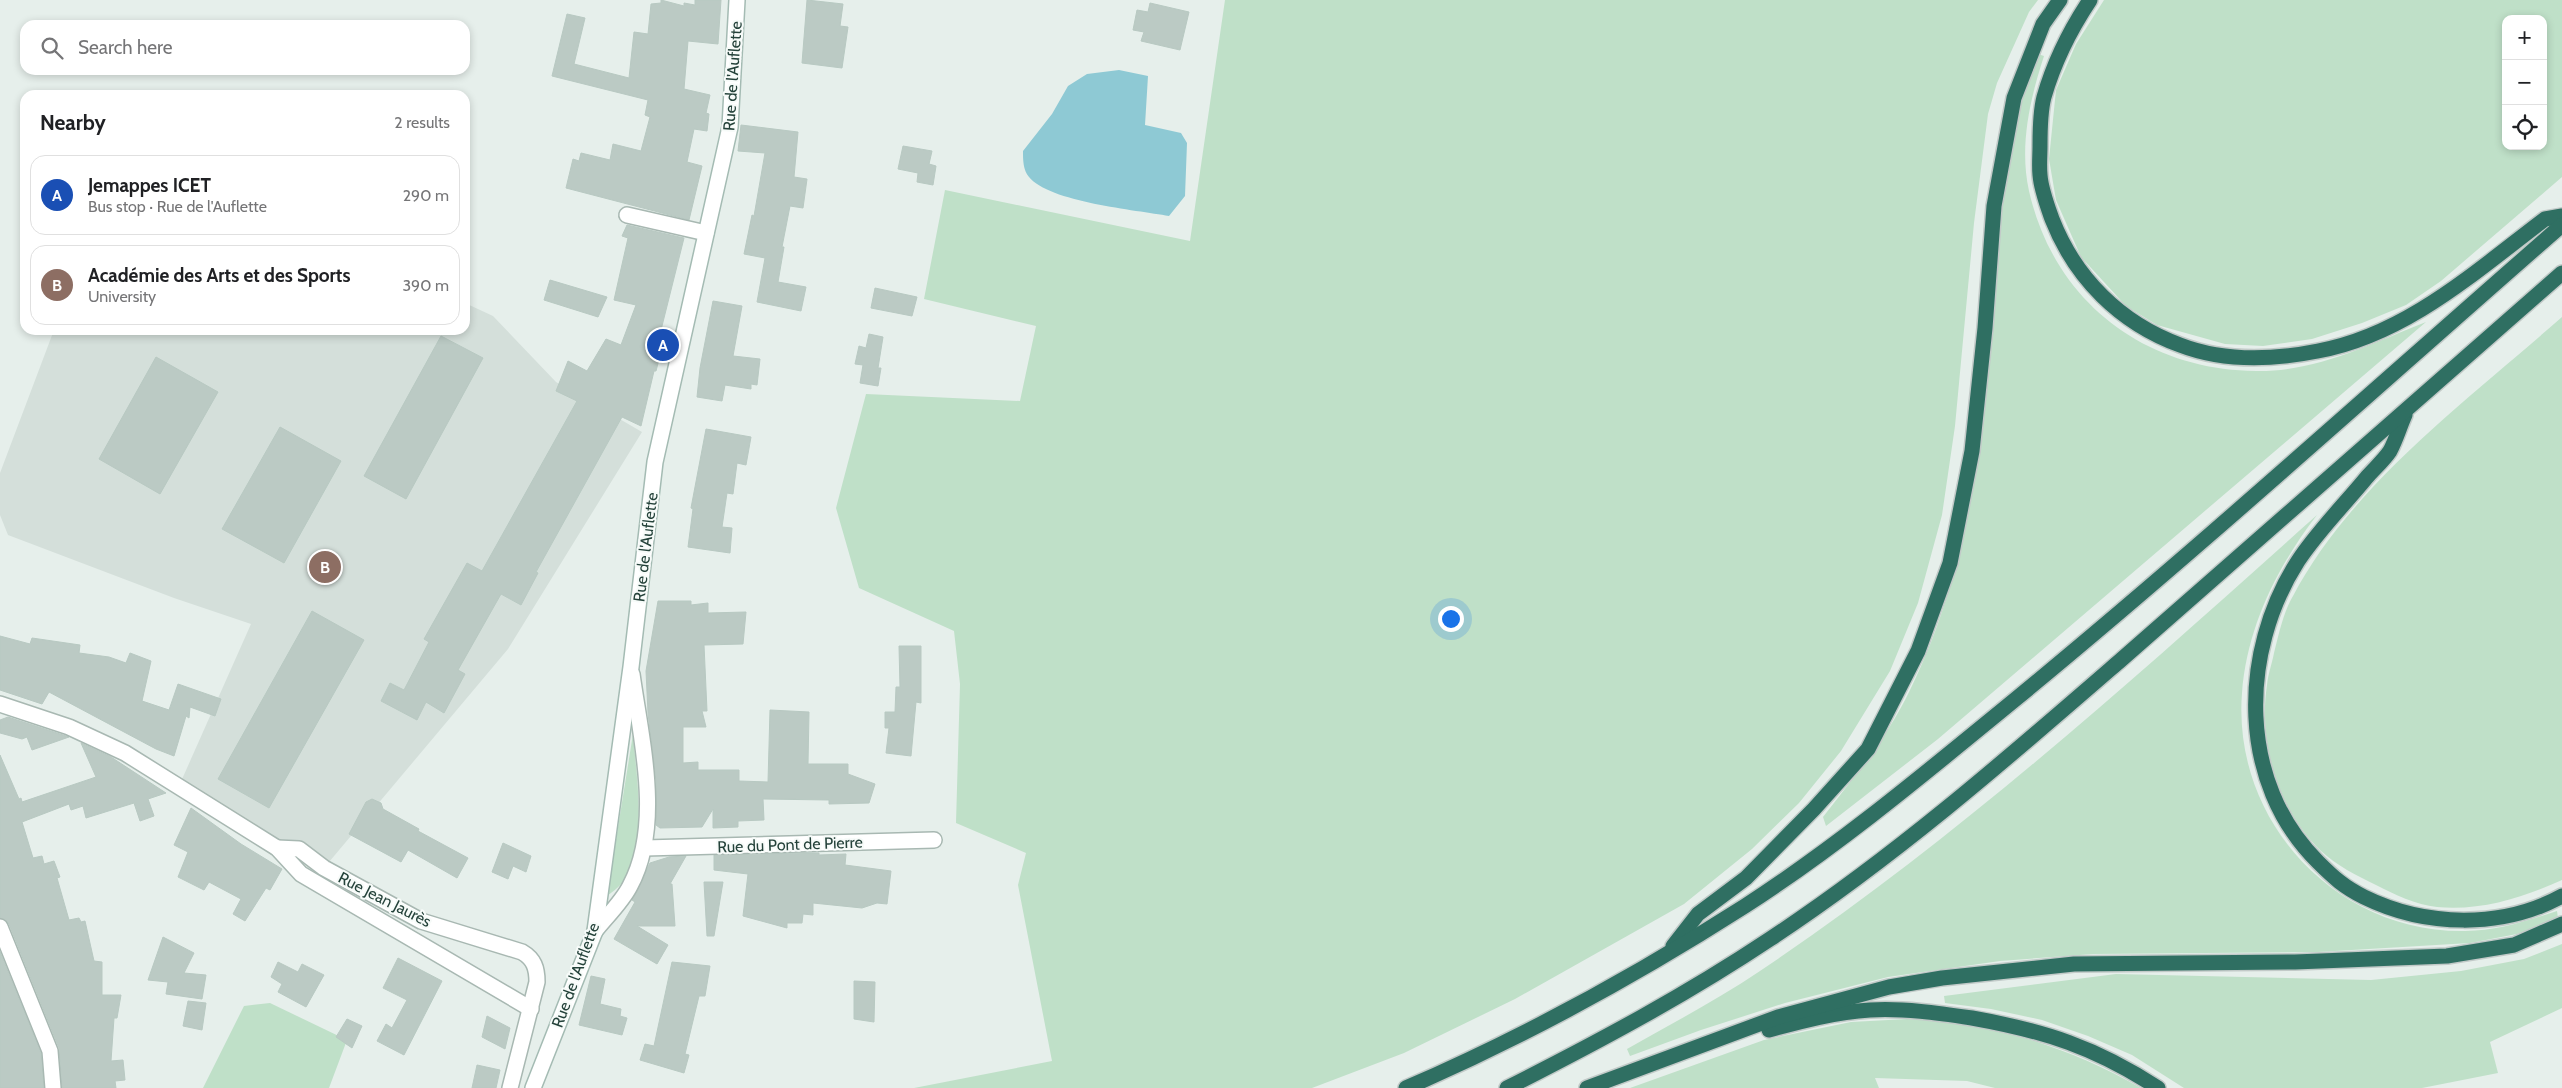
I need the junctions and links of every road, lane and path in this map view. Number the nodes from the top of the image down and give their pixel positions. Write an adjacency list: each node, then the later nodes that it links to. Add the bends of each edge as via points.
1 (737, 0): 7 (street, Rue de l'Auflette, via 730,127)
2 (2060, 0): 19 (highway, via 2043,24 2014,98 1994,206 1972,451 1950,563 1918,651 1868,749 1746,878 1698,914)
3 (2090, 0): 5 (highway, via 2067,36 2044,98 2040,176 2060,239 2075,265 2094,289 2122,314 2150,332 2180,345 2219,354 2275,358 2320,351 2387,328 2441,298 2545,219)
4 (628, 215): 7 (street)
5 (2562, 216)
6 (2562, 225): 19 (highway, via 2081,645 1916,781 1748,904)
7 (706, 233): 10 (street, Rue de l'Auflette, via 655,462)
8 (2562, 273): 9 (highway)
9 (2406, 411): 15 (highway, via 2390,451 2298,561 2269,621 2260,658 2255,723 2265,775 2274,801 2302,846 2343,886 2384,907 2419,916 2460,921 2520,912); 26 (highway, via 1970,788 1857,878 1685,994)
10 (631, 667): 14 (street, via 648,809); 18 (street, Rue de l'Auflette)
11 (0, 704): 13 (street, Rue Jean Jaurès, via 96,738 125,753)
12 (934, 840): 14 (street, Rue du Pont de Pierre)
13 (277, 848): 20 (street, Rue Jean Jaurès, via 302,874); 20 (street, Rue Jean Jaurès, via 299,849 324,868 421,920 532,958 537,972)
14 (645, 848): 18 (street, via 630,886)
15 (2562, 896)
16 (2562, 924): 21 (highway, via 2514,944 2447,956 2295,962 2074,964 1942,978 1889,987 1787,1014)
17 (0, 927): 22 (street, via 50,1051)
18 (595, 931): 24 (street, Rue de l'Auflette)
19 (1666, 954): 25 (highway, via 1571,1009 1476,1058)
20 (531, 1009): 23 (street, Rue Jean Jaurès)
21 (1671, 1056): 27 (highway); 28 (highway, via 1838,1014 1903,1010 2022,1027 2054,1036 2092,1050)
22 (53, 1088)
23 (510, 1088)
24 (533, 1088)
25 (1406, 1088)
26 (1507, 1088)
27 (1587, 1088)
28 (2158, 1088)

